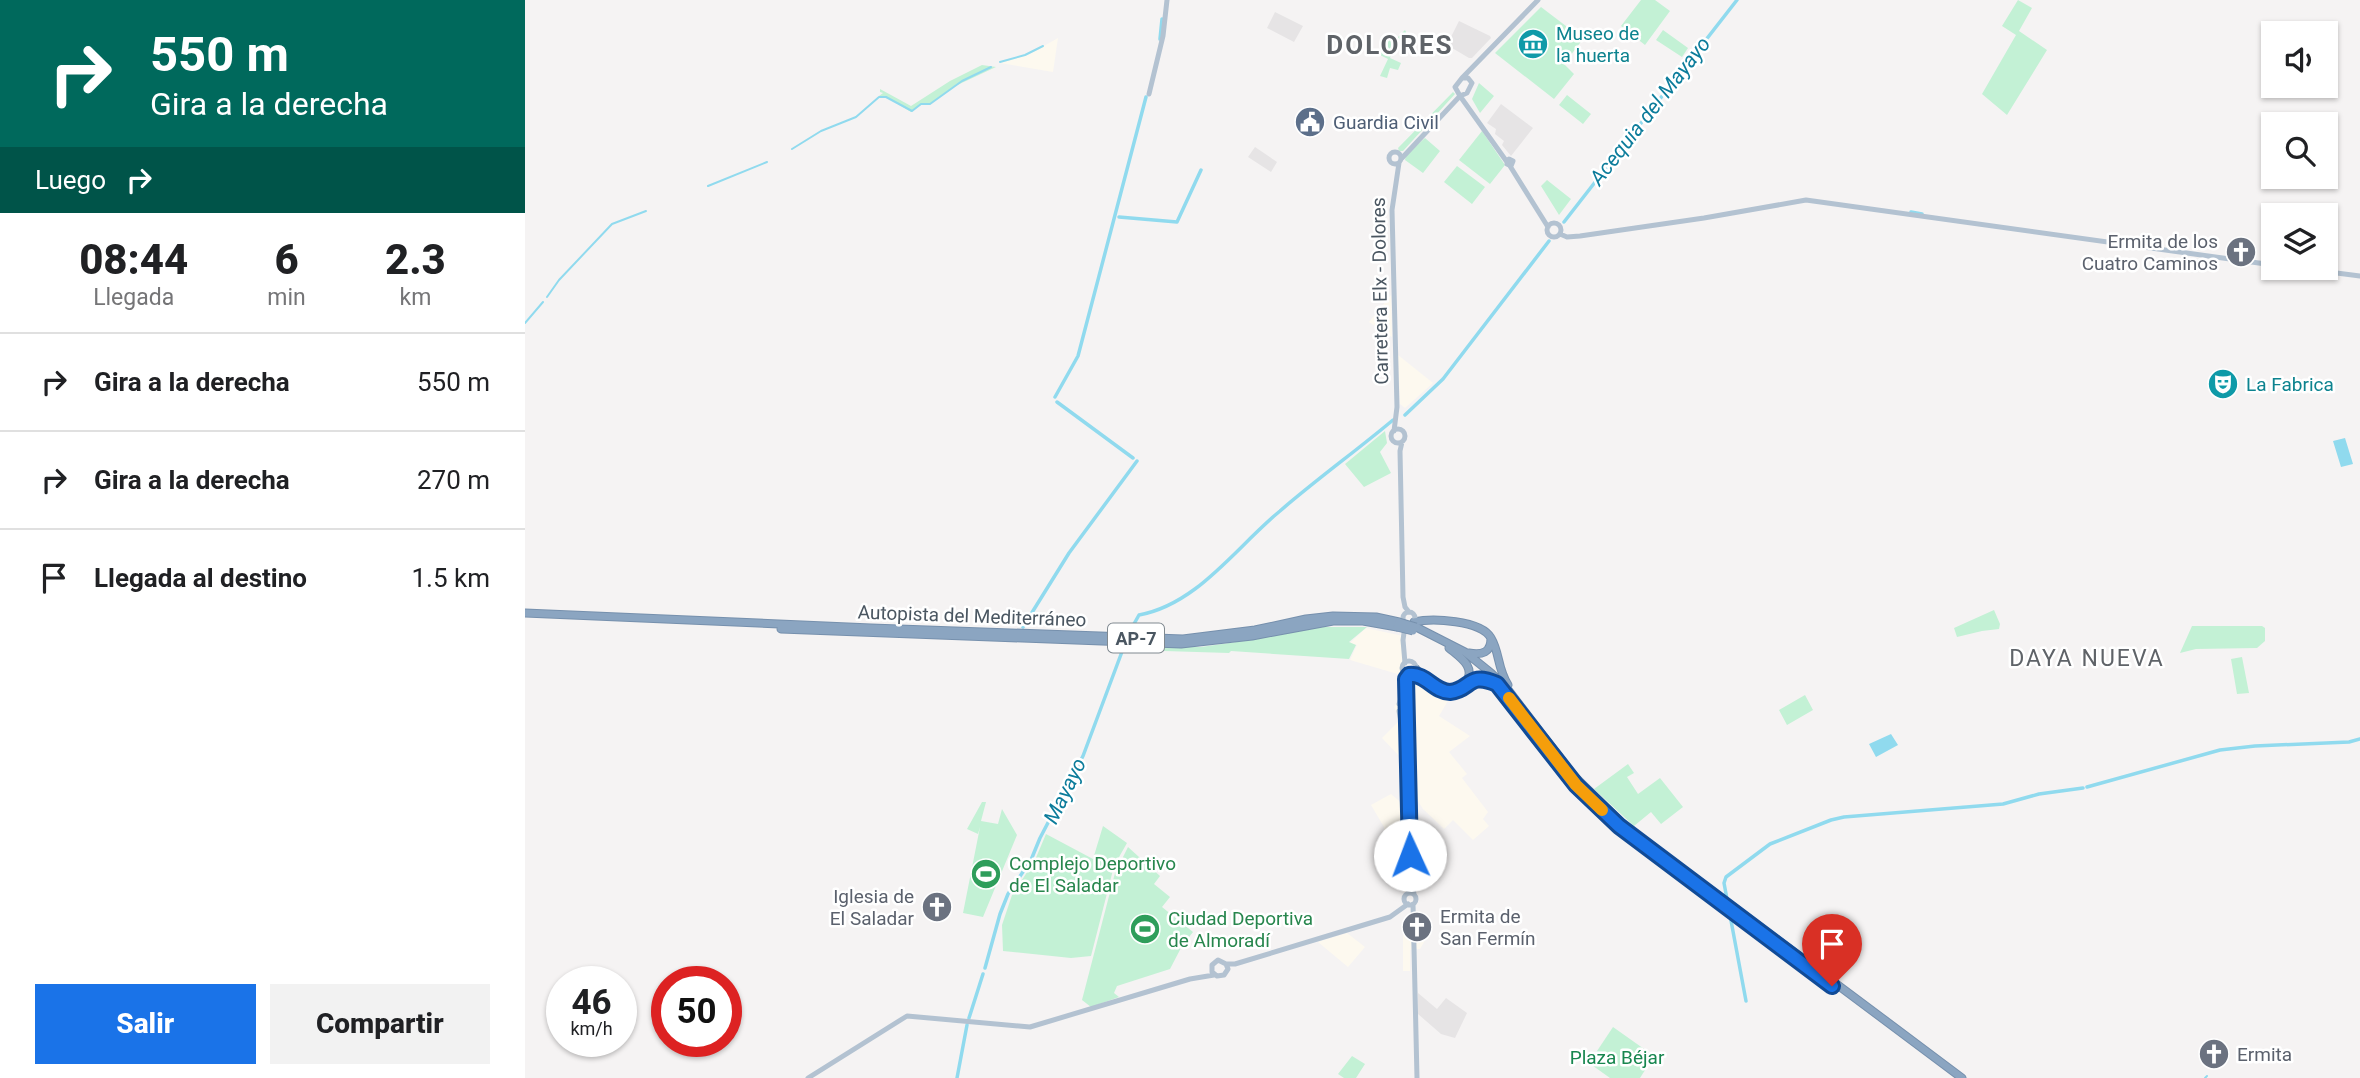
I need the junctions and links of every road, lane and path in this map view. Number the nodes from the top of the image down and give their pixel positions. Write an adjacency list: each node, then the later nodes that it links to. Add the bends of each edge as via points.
1 (1167, 0): 6 (main road)
2 (1538, 0): 3 (main road)
3 (1472, 66): 4 (main road); 5 (main road)
4 (1462, 78): 5 (main road); 7 (main road, via 1455,87)
5 (1471, 80): 7 (main road, via 1471,88)
6 (1149, 94)
7 (1460, 96): 8 (main road); 13 (main road, Carretera Elx - Dolores, via 1400,158 1396,174 1392,210)
8 (1550, 225): 9 (main road, via 1560,226); 9 (main road, via 1546,232 1550,237)
9 (1560, 234): 10 (main road, via 1580,236 1806,200)
10 (2261, 263)
11 (2338, 273): 12 (main road)
12 (2360, 276)
13 (1397, 407): 14 (main road, Carretera Elx - Dolores); 15 (main road, Carretera Elx - Dolores)
14 (1394, 431): 15 (main road); 16 (main road, Carretera Elx - Dolores, via 1392,439)
15 (1402, 431): 16 (main road, Carretera Elx - Dolores, via 1405,436)
16 (1399, 442): 18 (main road, via 1403,597)
17 (525, 615): 18 (highway, Autopista del Mediterráneo / AP-7, via 1183,639 1333,616)
18 (1408, 622): 19 (highway, via 1475,625); 20 (highway, Autopista del Mediterráneo / AP-7); 21 (highway, Autopista del Mediterráneo / AP-7); 22 (main road, via 1403,640)
19 (1491, 638): 21 (highway, via 1484,654); 26 (highway, via 1502,675)
20 (1450, 648): 24 (highway, Autopista del Mediterráneo / AP-7); 25 (highway, via 1469,668)
21 (1465, 652): 26 (highway, Autopista del Mediterráneo / AP-7, via 1500,681)
22 (1407, 662): 23 (main road, via 1402,667); 23 (main road, via 1414,664)
23 (1410, 673): 25 (highway, via 1446,691); 27 (main road, via 1403,707)
24 (1497, 684): 25 (highway, via 1481,678); 29 (highway, Autopista del Mediterráneo / AP-7, via 1576,785 1619,826)
25 (1464, 685)
26 (1523, 709): 29 (highway, Autopista del Mediterráneo / AP-7, via 1600,803)
27 (1411, 893): 28 (main road, via 1404,896); 28 (main road, via 1416,900)
28 (1408, 904): 31 (main road, via 1382,920); 35 (main road)
29 (1728, 906): 36 (highway, Autopista del Mediterráneo / AP-7); 37 (highway, Autopista del Mediterráneo / AP-7)
30 (1211, 968): 31 (main road, via 1218,960); 32 (main road); 33 (main road)
31 (1227, 968): 32 (main road, via 1221,976)
32 (1214, 975): 33 (main road)
33 (1190, 979): 34 (main road, via 1030,1027 907,1016)
34 (808, 1078)
35 (1415, 1078)
36 (1955, 1078)
37 (1962, 1078)

